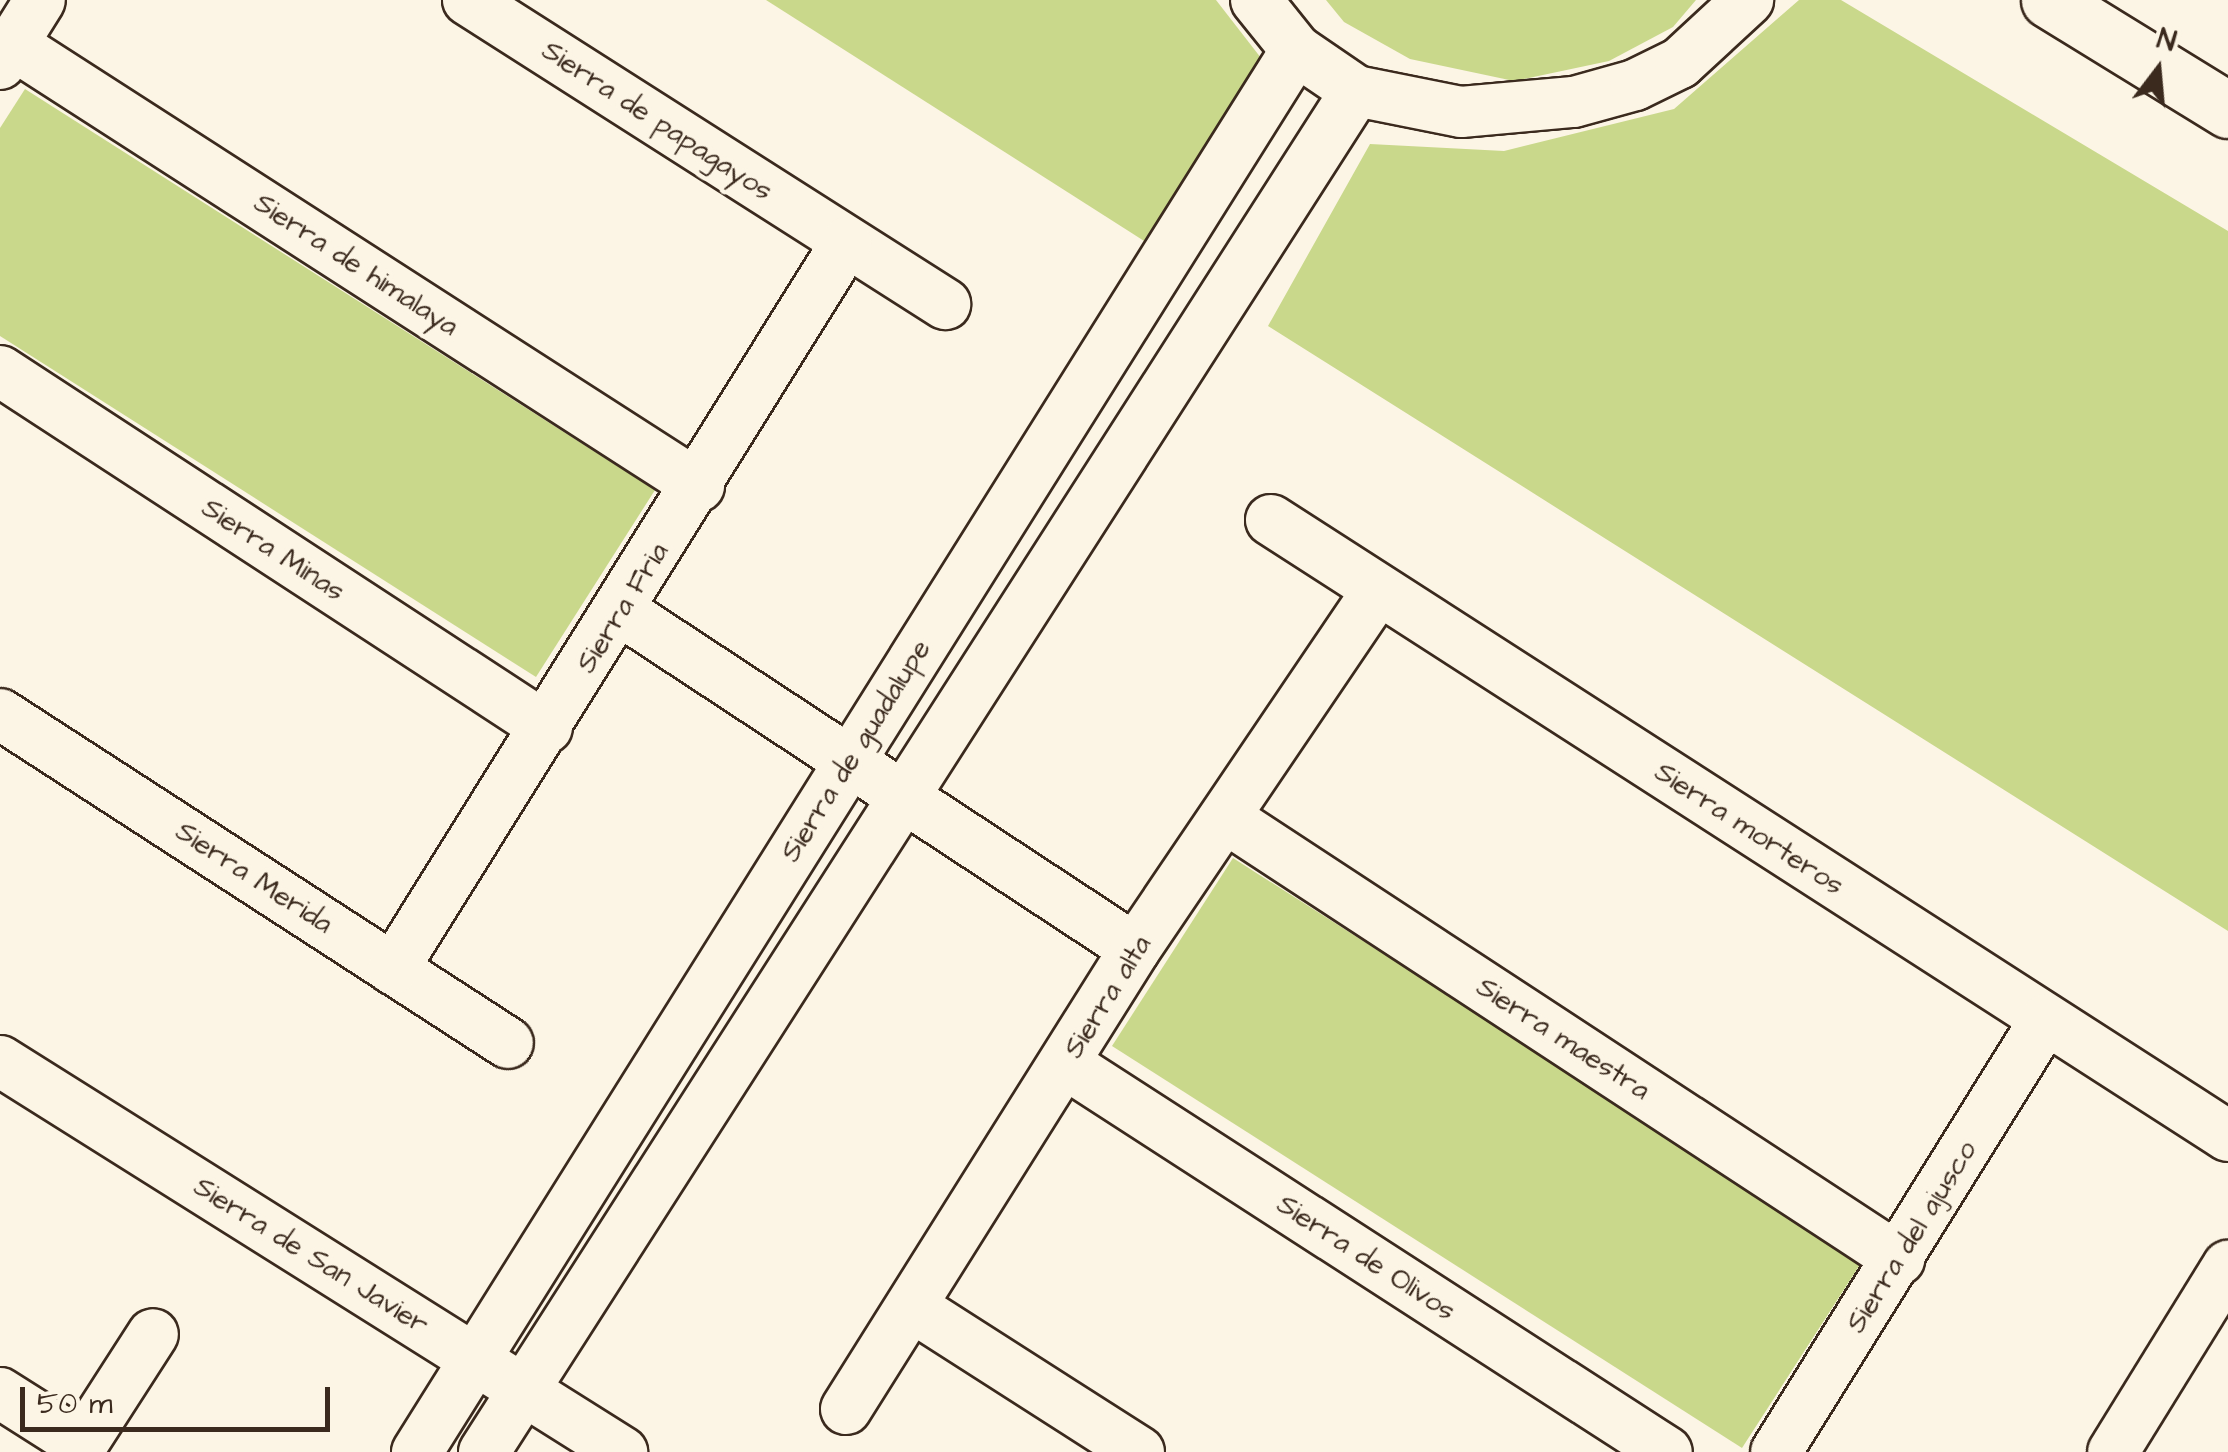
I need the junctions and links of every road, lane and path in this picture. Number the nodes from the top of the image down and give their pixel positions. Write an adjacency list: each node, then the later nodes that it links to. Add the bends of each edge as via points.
1 (40, 0): 7 (street)
2 (468, 0): 10 (street, Sierra de papagayos)
3 (1256, 0): 6 (street)
4 (1748, 0): 8 (street, via 1680,62 1574,102 1461,112)
5 (2050, 0): 9 (main road)
6 (1296, 50): 8 (street); 19 (street, Sierra de guadalupe)
7 (6, 54): 13 (street, Sierra de himalaya)
8 (1356, 90): 20 (street)
9 (2228, 110)
10 (846, 243): 11 (street, Sierra de papagayos); 13 (street, Sierra Fria)
11 (945, 304)
12 (0, 372): 18 (street, Sierra Minas)
13 (699, 486): 16 (street, Sierra Fria)
14 (1271, 520): 15 (street, Sierra morteros)
15 (1378, 590): 21 (street, Sierra alta); 24 (street, Sierra morteros)
16 (622, 611): 18 (street, Sierra Fria); 19 (street)
17 (0, 714): 23 (street, Sierra Merida)
18 (546, 728): 23 (street, Sierra Fria)
19 (849, 762): 20 (street); 33 (street, Sierra de guadalupe)
20 (902, 796): 22 (street); 34 (street)
21 (1226, 818): 22 (street, Sierra alta); 29 (street, Sierra maestra)
22 (1136, 949): 27 (street, Sierra alta)
23 (393, 969): 25 (street, Sierra Merida)
24 (2044, 1020): 28 (street, Sierra morteros); 29 (street, Sierra del ajusco)
25 (508, 1043)
26 (0, 1061): 33 (street, Sierra de San Javier)
27 (1066, 1064): 31 (street, Sierra alta); 42 (street, Sierra de Olivos)
28 (2228, 1136)
29 (1899, 1259): 43 (street, Sierra del ajusco)
30 (2228, 1266): 44 (street)
31 (914, 1308): 36 (street, Sierra alta); 41 (street)
32 (153, 1334): 37 (street)
33 (478, 1360): 34 (street, Sierra de San Javier); 38 (street, Sierra de guadalupe)
34 (524, 1388): 39 (street); 40 (street, Sierra de San Javier)
35 (0, 1394): 37 (street)
36 (846, 1409)
37 (79, 1449)
38 (417, 1452)
39 (484, 1452)
40 (622, 1452)
41 (1140, 1452)
42 (1666, 1452)
43 (1776, 1452)
44 (2113, 1452)

